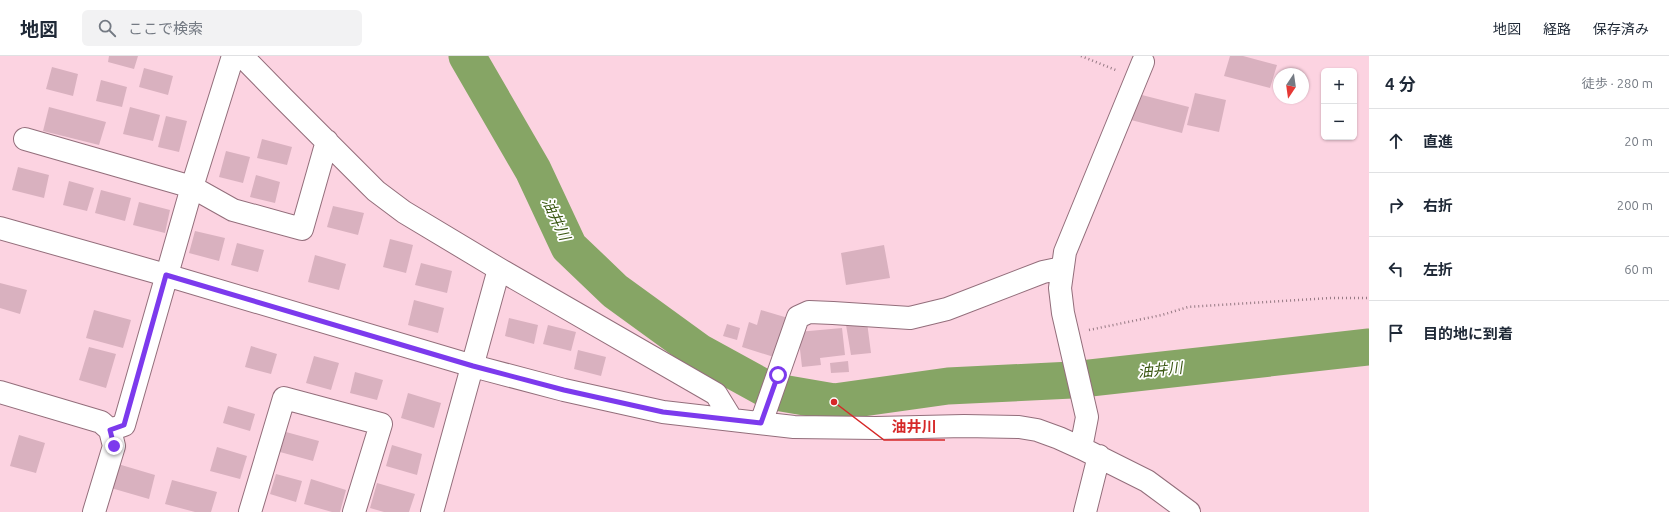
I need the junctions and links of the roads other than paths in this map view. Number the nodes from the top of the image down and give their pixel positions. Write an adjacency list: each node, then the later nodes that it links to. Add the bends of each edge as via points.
1 (233, 56): 6 (street)
2 (242, 56): 5 (street)
3 (1139, 70): 8 (street, via 1065,252)
4 (25, 139): 6 (street)
5 (327, 141): 6 (street, via 302,229 233,210); 9 (street, via 381,195 404,212)
6 (192, 187): 10 (street)
7 (0, 228): 10 (street)
8 (1062, 268): 13 (street, via 1043,272 948,309 910,318 809,312 798,318); 16 (street, via 1060,288 1067,334 1087,417)
9 (499, 270): 11 (street); 14 (street, via 716,394)
10 (166, 275): 11 (street); 15 (street, via 124,425)
11 (473, 366): 14 (street, via 663,412); 20 (street)
12 (0, 392): 15 (street, via 101,422)
13 (764, 417): 14 (street); 16 (street, via 794,428 1019,427 1052,435)
14 (732, 420)
15 (110, 430): 17 (street, via 114,446)
16 (1090, 452): 21 (street); 22 (street, via 1146,481)
17 (94, 512)
18 (250, 512): 19 (street, via 284,398 381,424)
19 (354, 512)
20 (432, 512)
21 (1085, 512)
22 (1189, 512)

